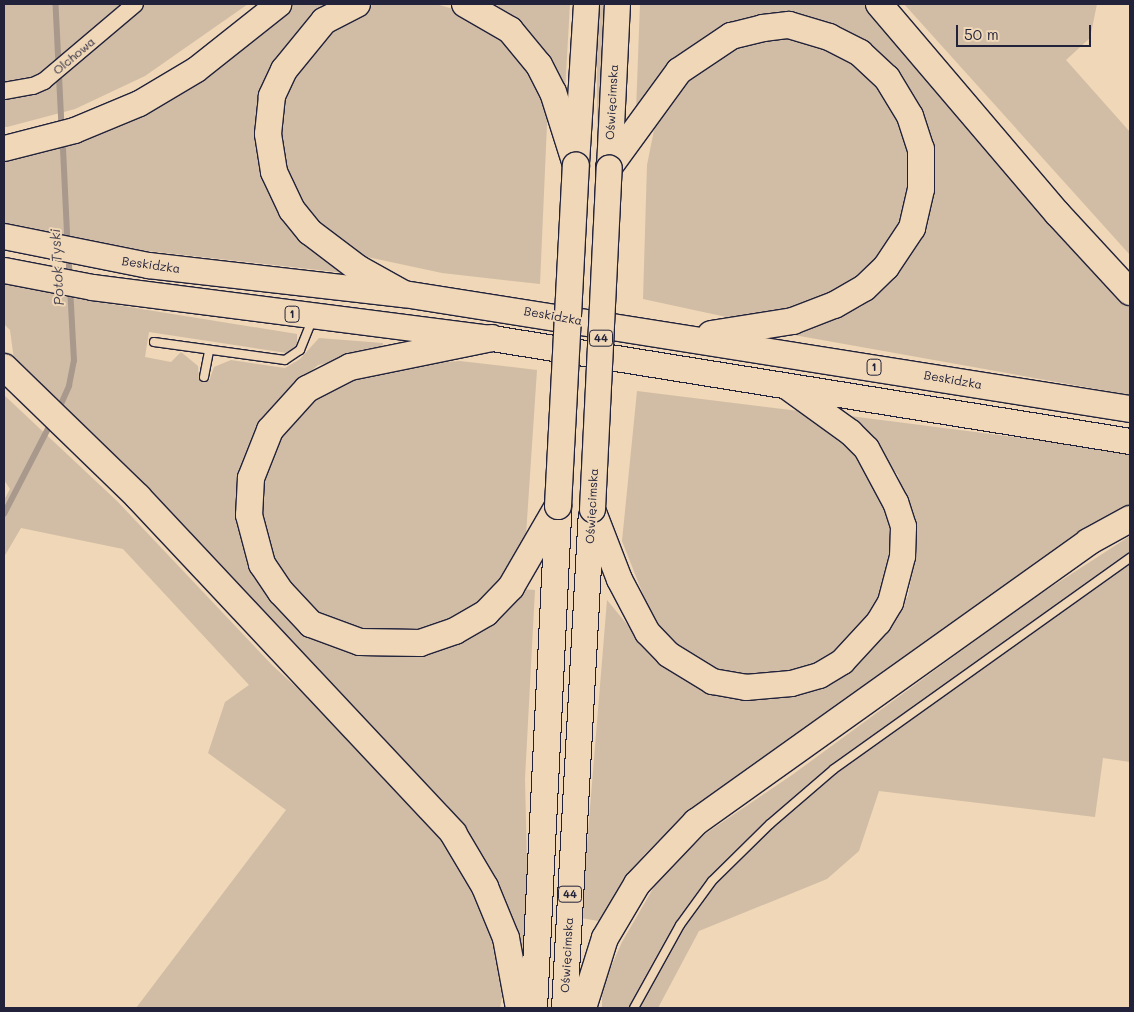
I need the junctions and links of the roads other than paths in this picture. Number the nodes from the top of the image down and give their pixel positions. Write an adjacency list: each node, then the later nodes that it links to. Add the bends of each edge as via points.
1 (135, 4): 8 (street, Olchowa, via 44,81)
2 (278, 4): 9 (main road, via 196,69 139,104 74,130)
3 (357, 4): 15 (highway, via 324,21 284,70 271,105 268,134 274,172 292,210 310,232 359,268)
4 (465, 4): 10 (highway, via 510,30 539,64 553,92)
5 (586, 4): 10 (main road, 44)
6 (617, 4): 11 (main road, Oświęcimska / 44)
7 (879, 4): 14 (highway, via 1058,214)
8 (4, 91)
9 (12, 147)
10 (576, 165): 26 (highway, 44, bridge)
11 (609, 167): 18 (highway, via 678,71 731,36 763,28 789,25 829,37 860,53 887,78 910,116 921,149 921,189 912,228 881,272 857,292 794,320); 27 (main road, Oświęcimska / 44, bridge)
12 (4, 236): 15 (main road, Beskidzka / 1, via 96,256)
13 (4, 270): 16 (main road, 1, via 92,287)
14 (1130, 292)
15 (404, 294): 18 (highway, Beskidzka / 1)
16 (314, 316): 17 (main road, 1); 20 (lane, via 300,350 285,360)
17 (492, 338): 23 (main road, 1); 26 (highway, via 350,367 307,389 270,430 251,478 249,516 262,564 281,592 311,624 360,642 420,643 455,631 486,613 511,587)
18 (689, 338): 24 (highway, Beskidzka / 1)
19 (154, 342): 20 (lane)
20 (209, 351): 22 (lane)
21 (4, 367): 30 (highway, via 138,497 453,833 485,887 506,938)
22 (204, 377)
23 (785, 385): 25 (main road, 1); 27 (main road, via 850,432 866,448 895,502 902,526 902,556 890,602 878,622 842,661 819,675 792,683 745,687 706,677 668,654 646,632 620,579)
24 (1130, 409)
25 (1130, 441)
26 (558, 506): 31 (highway, 44)
27 (592, 509): 32 (main road, Oświęcimska / 44)
28 (1130, 519): 33 (highway, via 1088,542 690,828 637,884 606,938)
29 (1130, 558): 34 (lane, via 834,770 770,824 712,881 680,925)
30 (519, 1008)
31 (534, 1008)
32 (564, 1008)
33 (583, 1008)
34 (634, 1008)

